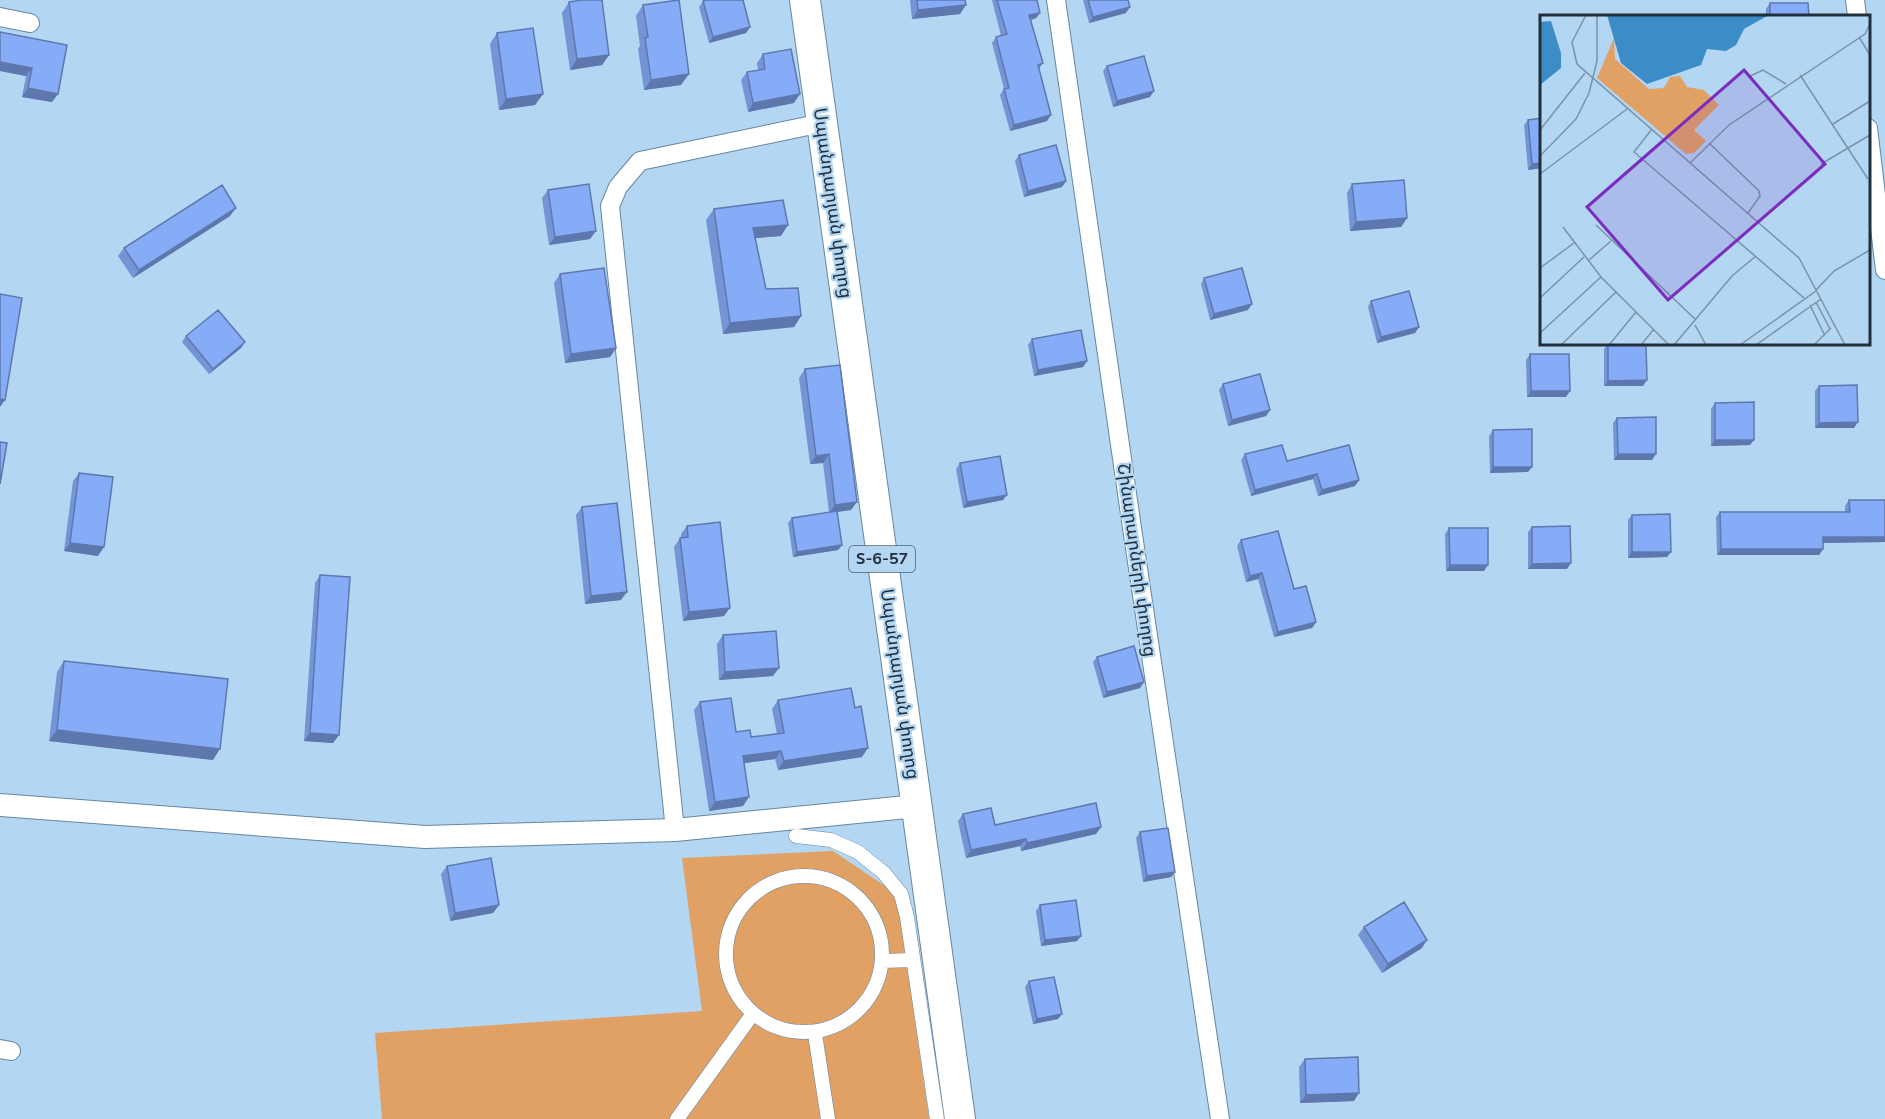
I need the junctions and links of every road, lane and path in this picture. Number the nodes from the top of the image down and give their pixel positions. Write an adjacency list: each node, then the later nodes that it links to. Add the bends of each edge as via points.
1 (805, 0): 7 (main road, Սպանդարյան փողոց / Տ-6-57)
2 (1056, 0): 22 (street, Շինարարների փողոց)
3 (1855, 0): 4 (street)
4 (1857, 15)
5 (0, 17): 6 (street)
6 (30, 23)
7 (822, 123): 11 (main road, Սպանդարյան փողոց / Տ-6-57); 12 (street, via 640,161 618,187 610,206)
8 (1870, 137): 9 (street)
9 (1885, 270)
10 (0, 805): 12 (street, via 425,837)
11 (917, 806): 12 (street); 21 (main road, Սպանդարյան փողոց / Տ-6-57)
12 (675, 830)
13 (796, 836): 14 (street, via 831,840 858,852 884,873 901,894)
14 (914, 960): 15 (street); 20 (street)
15 (882, 961): 16 (street, via 878,924 848,886 802,873 756,889 728,927 726,975); 17 (street, via 882,972 859,1013)
16 (752, 1015): 17 (street, via 782,1031); 18 (street)
17 (815, 1034): 19 (street)
18 (677, 1119)
19 (828, 1119)
20 (937, 1119)
21 (960, 1119)
22 (1220, 1119)

